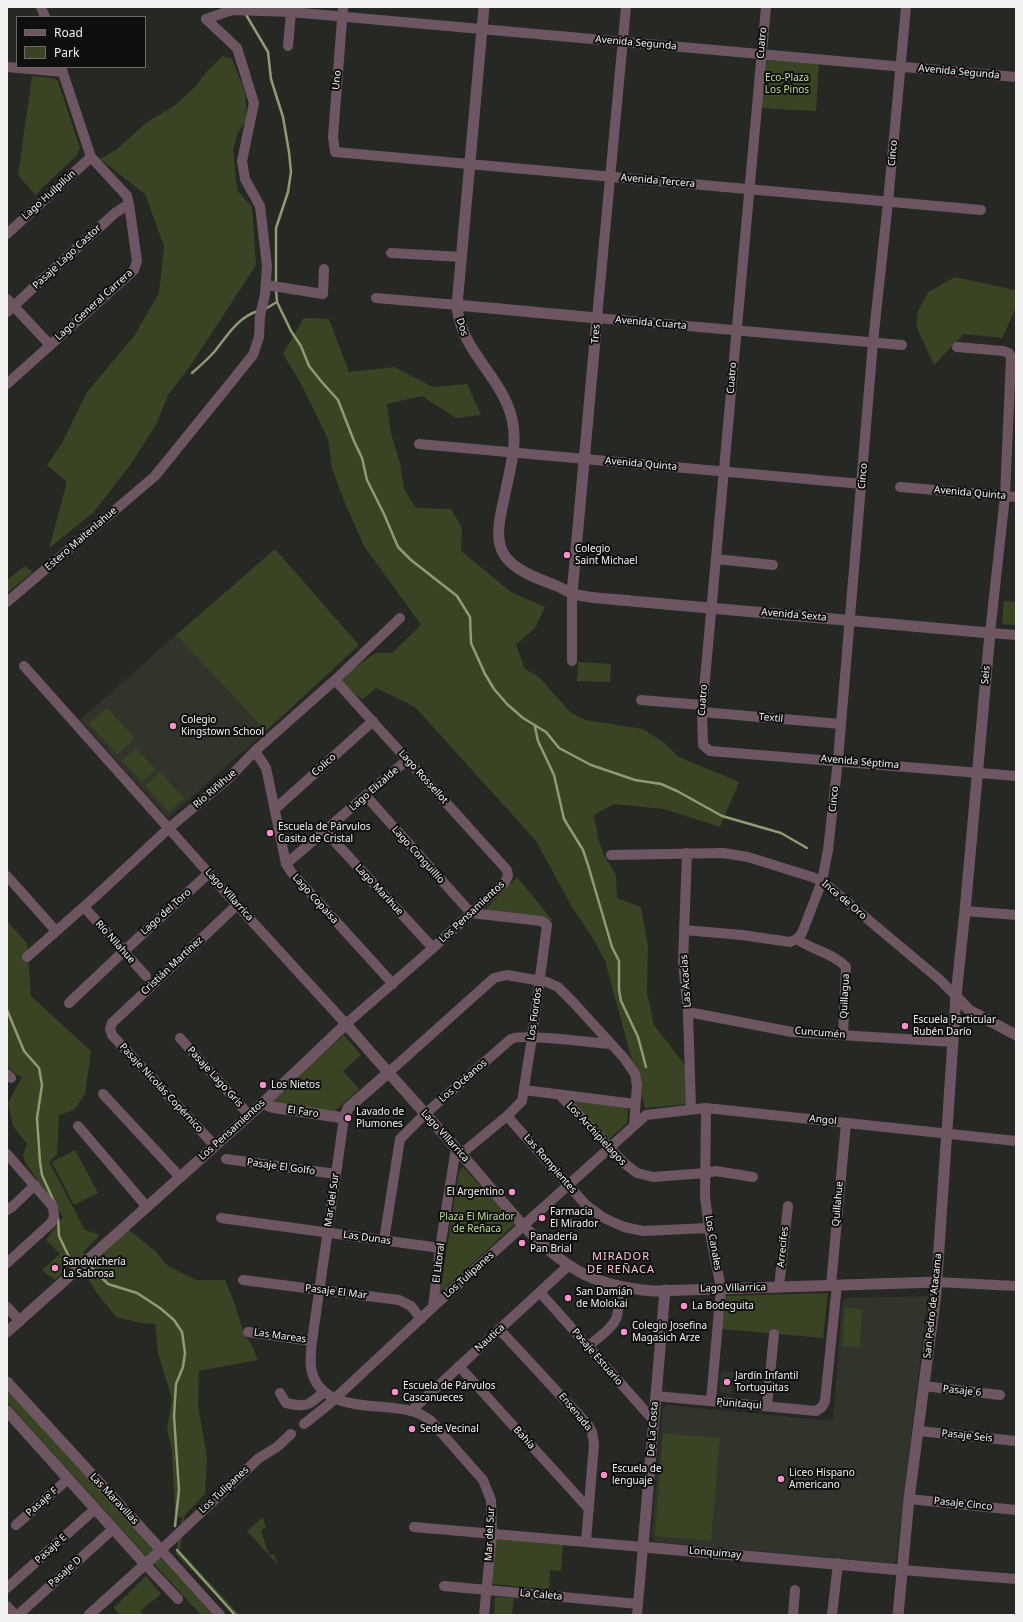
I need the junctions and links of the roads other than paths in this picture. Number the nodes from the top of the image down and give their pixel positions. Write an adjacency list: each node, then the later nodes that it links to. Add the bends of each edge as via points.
1 (484, 7): 7 (street, Dos)
2 (626, 7): 8 (street, Tres)
3 (766, 7): 10 (street, Cuatro)
4 (906, 7): 11 (street, Cinco)
5 (291, 12): 6 (street, Avenida Segunda); 9 (street); 27 (street, Avenida Segunda, via 232,10 206,19 237,48 254,104 242,161 245,179 260,206 267,266)
6 (343, 12): 7 (street, Avenida Segunda); 15 (street, Uno, via 332,138)
7 (482, 29): 8 (street, Avenida Segunda); 17 (street, Dos)
8 (623, 42): 10 (street, Avenida Segunda); 18 (street, Tres)
9 (288, 46)
10 (761, 54): 11 (street, Avenida Segunda); 19 (street, Cuatro)
11 (900, 67): 14 (street, Avenida Segunda); 20 (street, Cinco)
12 (25, 68): 13 (street)
13 (62, 70): 16 (street, Lago General Carrera)
14 (1016, 77)
15 (335, 152): 17 (street, Avenida Tercera)
16 (91, 157): 21 (street, Lago General Carrera, via 127,196); 23 (street, Lago Huilpilún)
17 (470, 164): 18 (street, Avenida Tercera); 25 (street, Dos)
18 (610, 177): 19 (street, Avenida Tercera); 31 (street, Tres)
19 (749, 190): 20 (street, Avenida Tercera); 32 (street, Cuatro)
20 (888, 202): 22 (street, Avenida Tercera); 33 (street, Cinco)
21 (129, 204): 30 (street, Pasaje Lago Castor, via 115,213); 34 (street, Lago General Carrera, via 137,260 134,270)
22 (981, 210)
23 (7, 234)
24 (391, 254): 25 (street)
25 (462, 257): 29 (street, Dos)
26 (324, 269): 27 (street, via 323,294)
27 (266, 285): 49 (street, Estero Maitenlahue, via 259,337 253,355 155,476)
28 (376, 298): 29 (street, Avenida Cuarta)
29 (457, 305): 31 (street, Avenida Cuarta); 39 (street, Dos, via 466,339 509,409 513,426)
30 (9, 306): 34 (street)
31 (598, 318): 32 (street, Avenida Cuarta); 40 (street, Tres)
32 (736, 330): 33 (street, Avenida Cuarta); 41 (street, Cuatro)
33 (873, 342): 35 (street, Avenida Cuarta); 42 (street, Cinco)
34 (50, 345): 37 (street, Lago General Carrera)
35 (902, 345)
36 (957, 347): 44 (street, Seis, via 1004,351 1009,353 1011,358)
37 (7, 384)
38 (419, 444): 39 (street, Avenida Quinta)
39 (513, 452): 40 (street, Avenida Quinta); 48 (street, Dos, via 500,518 499,540 502,551 514,566)
40 (585, 459): 41 (street, Avenida Quinta); 48 (street, Tres)
41 (724, 471): 42 (street, Avenida Quinta); 46 (street, Cuatro)
42 (862, 484): 52 (street, Cinco)
43 (900, 487): 44 (street, Avenida Quinta)
44 (1005, 496): 45 (street, Avenida Quinta); 53 (street, Seis)
45 (1016, 497)
46 (716, 559): 47 (street); 50 (street, Cuatro)
47 (773, 565)
48 (572, 594): 50 (street, Avenida Sexta); 55 (street, Tres)
49 (7, 602)
50 (711, 608): 52 (street, Avenida Sexta); 59 (street, Cuatro)
51 (400, 618): 57 (street, Río Riñihue)
52 (850, 620): 53 (street, Avenida Sexta); 61 (street, Cinco)
53 (990, 633): 54 (street, Avenida Sexta); 66 (street, Seis)
54 (1016, 635)
55 (572, 661)
56 (24, 666): 70 (street, Lago Villarrica)
57 (335, 680): 60 (street, Lago Rossellot); 63 (street, Río Riñihue)
58 (641, 700): 59 (street, Textil)
59 (702, 709): 61 (street, Textil); 62 (street, Cuatro)
60 (372, 721): 64 (street, Lago Rossellot); 69 (street, Colico)
61 (841, 724): 65 (street, Cinco)
62 (705, 748): 65 (street, Avenida Séptima, via 710,751)
63 (255, 751): 69 (street, Lago Copaisa, via 266,768); 70 (street, Río Riñihue, via 228,778)
64 (407, 760): 68 (street, Lago Elizalde); 77 (street, Lago Rossellot, via 507,870)
65 (838, 760): 66 (street, Avenida Séptima); 78 (street, Cinco)
66 (977, 773): 67 (street, Avenida Séptima); 81 (street, Seis)
67 (1016, 776)
68 (366, 796): 71 (street, Lago Elizalde); 82 (street, Lago Conguillío)
69 (275, 809): 74 (street, Lago Copaisa)
70 (168, 828): 75 (street, Lago Villarrica); 80 (street, Río Riñihue)
71 (325, 831): 74 (street, Lago Elizalde); 87 (street, Lago Marihue)
72 (687, 853): 73 (street, Inca de Oro); 78 (street, Inca de Oro, via 748,857); 84 (street, Las Acacias)
73 (611, 855)
74 (286, 864): 92 (street, Lago Copaisa)
75 (209, 873): 79 (street, Lago Villarrica); 88 (street, Lago del Toro)
76 (7, 876): 85 (street)
77 (508, 876): 82 (street, Los Pensamientos, via 505,882)
78 (822, 881): 86 (street, Cinco, via 802,933); 93 (street, Inca de Oro)
79 (237, 905): 96 (street, Lago Villarrica); 97 (street, Cristián Martínez, via 112,1023)
80 (84, 907): 85 (street, Río Riñihue); 88 (street, Río Nilahue)
81 (965, 911): 83 (street); 93 (street, Seis)
82 (471, 913): 87 (street, Los Pensamientos); 91 (street, Los Fiordos, via 541,920 545,923 547,928)
83 (1016, 915)
84 (684, 930): 86 (street, via 790,942); 95 (street, Las Acacias, via 682,962)
85 (56, 931): 89 (street, Río Riñihue)
86 (797, 939): 98 (street, Quillagua, via 840,960 846,967)
87 (433, 948): 92 (street, Los Pensamientos)
88 (124, 951): 90 (street, Río Nilahue); 94 (street, Lago del Toro)
89 (27, 957)
90 (146, 976)
91 (540, 980): 100 (street, Los Fiordos); 103 (street, Mar del Sur, via 558,987); 104 (street, Mar del Sur, via 507,974 494,978)
92 (393, 984): 96 (street, Los Pensamientos)
93 (956, 996): 99 (street, Inca de Oro, via 969,1010); 102 (street, San Pedro de Atacama)
94 (68, 1003)
95 (688, 1012): 98 (street, Cuncumén, via 792,1032); 111 (street, Las Acacias)
96 (346, 1024): 104 (street, Lago Villarrica); 108 (street, Los Pensamientos)
97 (110, 1029): 121 (street, Pasaje Nicolás Copérnico, via 112,1035)
98 (843, 1035): 102 (street, Cuncumén)
99 (1016, 1035)
100 (532, 1037): 103 (street, Los Océanos); 105 (street, Los Fiordos); 112 (street, Los Océanos, via 518,1036 511,1039)
101 (180, 1038): 113 (street, Pasaje Lago Gris)
102 (953, 1042): 119 (street, San Pedro de Atacama)
103 (611, 1044): 109 (street, Mar del Sur, via 635,1074)
104 (388, 1073): 112 (street, Lago Villarrica); 115 (street, Mar del Sur, via 348,1108)
105 (524, 1090): 107 (street); 114 (street, Los Fiordos, via 522,1100)
106 (103, 1094): 128 (street)
107 (560, 1095): 109 (street); 122 (street, Los Archipielagos)
108 (262, 1103): 113 (street, Los Pensamientos); 115 (street, El Faro, via 272,1107)
109 (635, 1104): 118 (street, Mar del Sur)
110 (706, 1108): 111 (street, Angol); 116 (street, Angol); 126 (street, Los Canales)
111 (691, 1109): 118 (street, Angol, via 646,1116)
112 (425, 1114): 123 (street, Lago Villarrica); 139 (street, Los Océanos, via 402,1135 398,1144)
113 (249, 1115): 121 (street, Los Pensamientos)
114 (507, 1116): 123 (street, Los Fiordos); 131 (street, Las Rompientes)
115 (344, 1118): 127 (street, Mar del Sur)
116 (846, 1123): 119 (street, Angol); 145 (street, Quillahue)
117 (78, 1126): 133 (street)
118 (634, 1126): 122 (street, Los Tulipanes)
119 (946, 1134): 120 (street, Angol); 144 (street, San Pedro de Atacama)
120 (1016, 1141)
121 (215, 1146): 128 (street, Los Pensamientos)
122 (609, 1148): 126 (street, Los Archipielagos, via 628,1167 642,1175 653,1177); 131 (street, Los Tulipanes)
123 (459, 1151): 136 (street, Lago Villarrica); 140 (street, El Litoral)
124 (7, 1154): 130 (street)
125 (226, 1159): 127 (street, Pasaje El Golfo)
126 (706, 1173): 129 (street, Los Archipielagos, via 716,1171); 137 (street, Los Canales, via 705,1197)
127 (336, 1174): 138 (street, Mar del Sur)
128 (180, 1177): 133 (street, Los Pensamientos)
129 (753, 1177)
130 (35, 1185): 134 (street); 141 (street, via 53,1207 54,1217 51,1223)
131 (568, 1185): 136 (street, Los Tulipanes); 137 (street, Las Rompientes, via 595,1212 624,1227 652,1231)
132 (788, 1206): 148 (street, Arrecifes)
133 (147, 1207): 156 (street, Los Pensamientos)
134 (7, 1210)
135 (221, 1218): 138 (street, Las Dunas)
136 (524, 1226): 142 (street, Lago Villarrica); 154 (street, Los Tulipanes)
137 (709, 1228): 149 (street, Los Canales)
138 (328, 1232): 139 (street, Las Dunas); 150 (street, Mar del Sur)
139 (384, 1240): 140 (street, Las Dunas)
140 (440, 1248): 154 (street, El Litoral)
141 (7, 1263)
142 (569, 1265): 146 (street, Lago Villarrica, via 589,1276); 152 (street, Nautica)
143 (243, 1280): 150 (street, Pasaje El Mar)
144 (937, 1282): 145 (street, Lago Villarrica); 147 (street, Lago Villarrica); 165 (street, San Pedro de Atacama)
145 (834, 1285): 148 (street, Lago Villarrica); 173 (street, Quillahue, via 825,1401)
146 (618, 1286): 151 (street, Lago Villarrica); 162 (street, via 616,1319)
147 (1016, 1286)
148 (778, 1287): 149 (street, Lago Villarrica)
149 (721, 1288): 151 (street, Lago Villarrica); 171 (street, Los Canales)
150 (319, 1290): 155 (street, Pasaje El Mar, via 399,1300 411,1306); 161 (street, Mar del Sur)
151 (666, 1290): 169 (street, De La Costa)
152 (540, 1293): 157 (street, Nautica); 162 (street, Pasaje Estuario)
153 (7, 1306): 156 (street)
154 (433, 1307): 155 (street, Los Tulipanes)
155 (422, 1318): 170 (street, Los Tulipanes)
156 (20, 1321): 158 (street, Los Pensamientos)
157 (500, 1329): 163 (street, Nautica); 184 (street, Ensenada, via 590,1429 594,1444)
158 (7, 1332)
159 (248, 1332): 161 (street, Las Mareas)
160 (774, 1334): 172 (street)
161 (312, 1341): 166 (street, Mar del Sur, via 311,1369)
162 (588, 1346): 176 (street, Pasaje Estuario)
163 (459, 1366): 175 (street, Nautica); 184 (street, Bahía)
164 (7, 1382): 192 (street, Las Maravillas)
165 (924, 1386): 168 (street, Pasaje 6); 178 (street, San Pedro de Atacama)
166 (324, 1392): 167 (street, via 308,1405 302,1406 286,1403); 170 (street, Mar del Sur)
167 (280, 1393)
168 (1000, 1395)
169 (656, 1396): 171 (street, Punitaqui); 176 (street, De La Costa)
170 (335, 1398): 175 (street, Mar del Sur, via 348,1403); 177 (street, Los Tulipanes)
171 (711, 1401): 172 (street, Punitaqui)
172 (767, 1406): 173 (street, Punitaqui, via 816,1411)
173 (822, 1407)
174 (7, 1411): 181 (street, Las Maravillas)
175 (411, 1411): 189 (street, Mar del Sur, via 431,1421 483,1480 491,1500)
176 (654, 1421): 191 (street, De La Costa)
177 (304, 1424)
178 (919, 1431): 180 (street, Pasaje Seis); 182 (street, San Pedro de Atacama)
179 (291, 1434): 192 (street, Los Tulipanes, via 259,1458)
180 (1016, 1441)
181 (68, 1479): 183 (street, Las Maravillas); 186 (street, Pasaje F)
182 (909, 1499): 185 (street, Pasaje Cinco); 195 (street, San Pedro de Atacama)
183 (95, 1509): 188 (street, Las Maravillas); 198 (street, Pasaje E)
184 (589, 1510): 190 (street, Ensenada)
185 (1016, 1510)
186 (16, 1524)
187 (414, 1527): 189 (street, Lonquimay)
188 (113, 1529): 194 (street, Las Maravillas); 204 (street, Pasaje D)
189 (492, 1533): 190 (street, Lonquimay); 200 (street, Mar del Sur)
190 (586, 1541): 191 (street, Lonquimay)
191 (643, 1547): 193 (street, Lonquimay); 202 (street, De La Costa)
192 (161, 1550): 194 (street); 206 (street, Las Maravillas)
193 (838, 1563): 195 (street, Lonquimay); 210 (street)
194 (145, 1564): 201 (street, Las Maravillas); 205 (street)
195 (902, 1570): 196 (street, Lonquimay); 211 (street, San Pedro de Atacama)
196 (1016, 1579)
197 (444, 1586): 200 (street, La Caleta)
198 (7, 1588)
199 (795, 1590): 209 (street)
200 (486, 1591): 202 (street, La Caleta); 207 (street, Mar del Sur)
201 (178, 1599)
202 (638, 1604): 208 (street, De La Costa)
203 (7, 1606): 204 (street)
204 (17, 1615)
205 (89, 1615)
206 (220, 1615)
207 (484, 1615)
208 (637, 1615)
209 (793, 1615)
210 (832, 1615)
211 (898, 1615)

